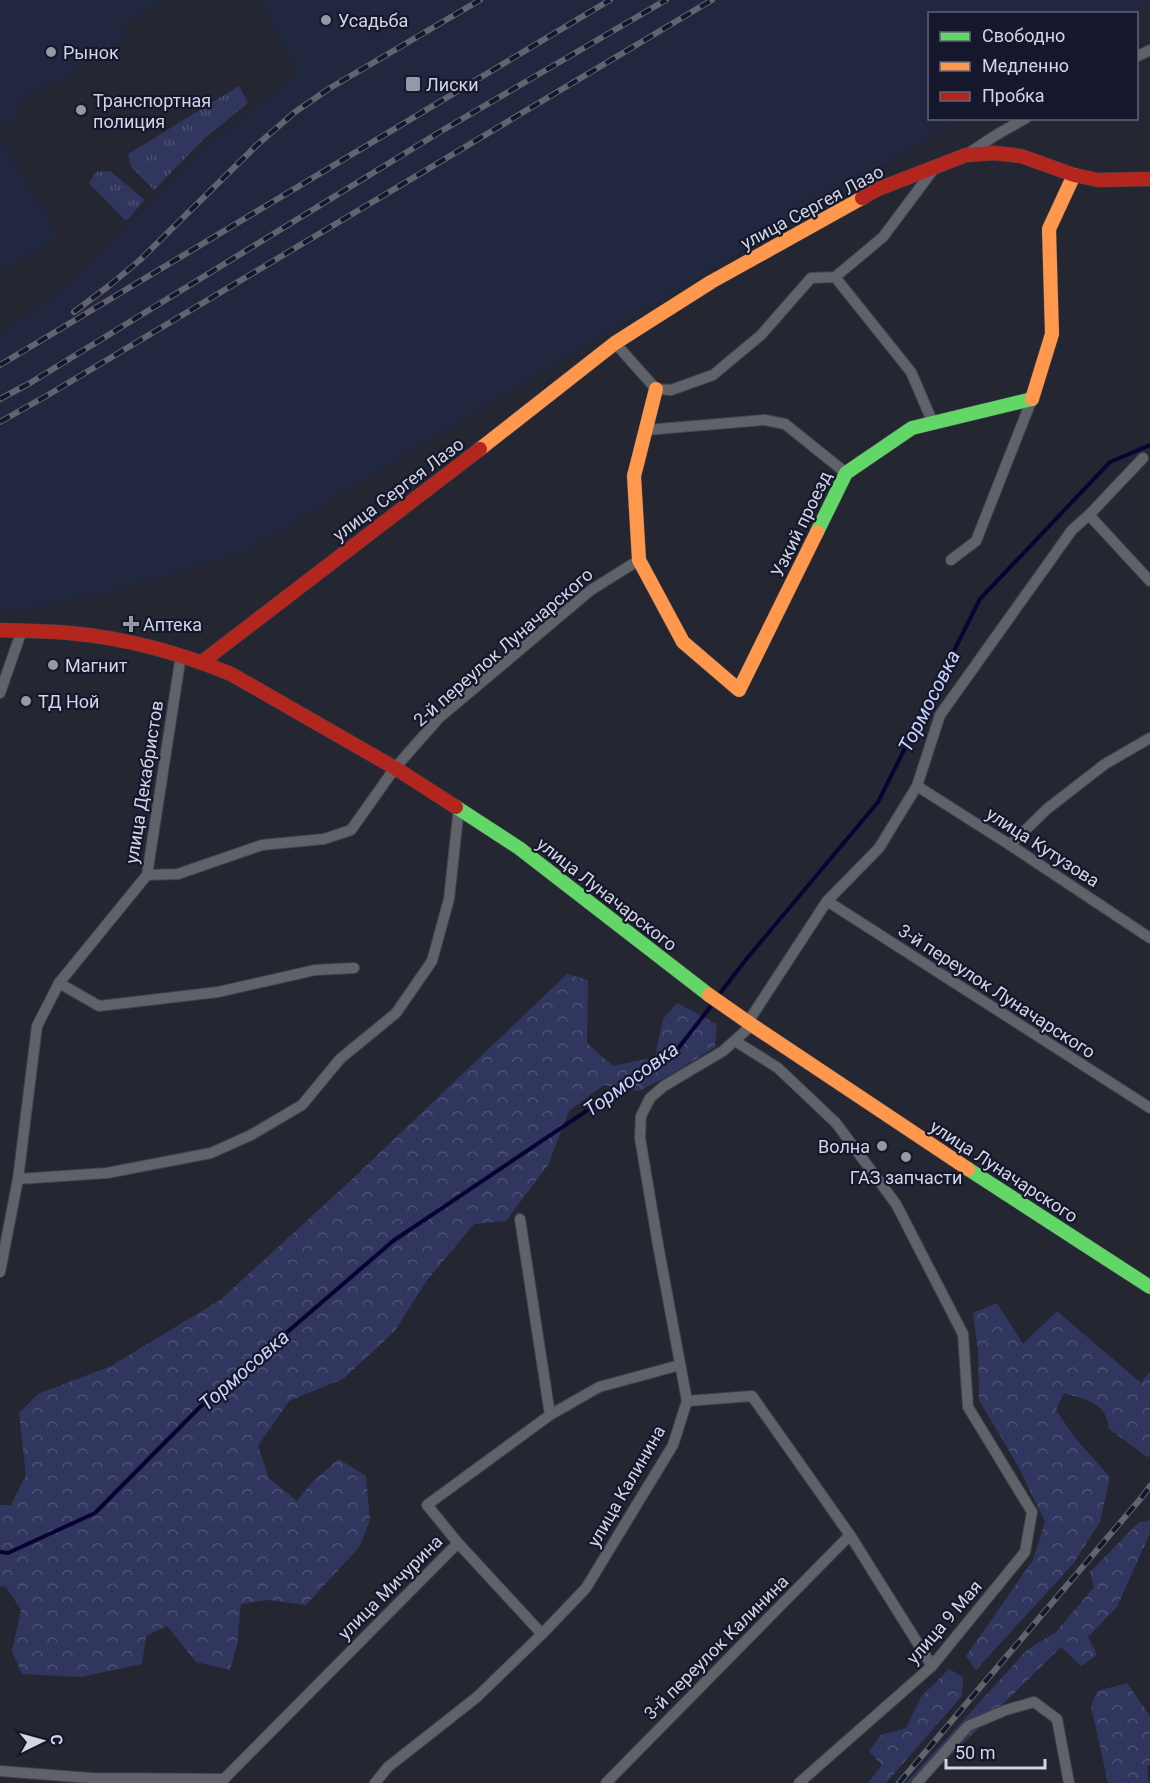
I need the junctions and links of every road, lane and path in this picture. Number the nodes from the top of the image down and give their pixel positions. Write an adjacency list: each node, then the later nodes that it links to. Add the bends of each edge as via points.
1 (1022, 120): 2 (street)
2 (966, 155): 3 (street, улица Сергея Лазо); 4 (street, улица Сергея Лазо, via 1021,156)
3 (936, 165): 6 (street, via 883,237); 7 (street, улица Сергея Лазо, via 878,189 798,233)
4 (1074, 175): 5 (street, улица Сергея Лазо, via 1098,180); 9 (street, via 1049,229 1052,334)
5 (1150, 178)
6 (835, 276): 8 (street, via 811,278 761,335 712,375 671,390); 10 (street, via 911,372)
7 (615, 343): 8 (street); 21 (street, улица Сергея Лазо)
8 (656, 389): 11 (street)
9 (1032, 399): 10 (street, Узкий проезд); 16 (street, via 976,541)
10 (933, 423): 13 (street, Узкий проезд, via 912,428)
11 (646, 430): 13 (street, via 765,420 785,424); 15 (street, via 634,476)
12 (1143, 458): 14 (street, улица Калинина)
13 (846, 473): 15 (street, Узкий проезд, via 740,690 683,642)
14 (1089, 515): 17 (street); 25 (street, улица Калинина, via 1072,530 940,715)
15 (639, 560): 24 (street, 2-й переулок Луначарского, via 591,590 439,718)
16 (951, 560)
17 (1150, 581)
18 (0, 630): 19 (street, улица Луначарского)
19 (22, 630): 20 (street, улица Луначарского, via 70,633); 22 (street)
20 (181, 655): 21 (street, улица Луначарского); 28 (street, улица Декабристов)
21 (202, 662): 24 (street, улица Луначарского, via 231,674)
22 (0, 693)
23 (1150, 738): 27 (street, via 1105,764 1047,809)
24 (395, 768): 26 (street, улица Луначарского); 28 (street, 2-й переулок Луначарского, via 351,830 324,838 262,845 178,874)
25 (917, 786): 27 (street, улица Кутузова); 29 (street, улица Калинина, via 879,848)
26 (459, 807): 33 (street, улица Луначарского); 36 (street, via 449,899 432,961 396,1013 340,1059 302,1105 211,1153 107,1173)
27 (1010, 845): 30 (street, улица Кутузова)
28 (147, 875): 32 (street, улица Декабристов)
29 (827, 901): 33 (street, улица Калинина); 35 (street, 3-й переулок Луначарского)
30 (1150, 938)
31 (354, 968): 32 (street, via 315,970 218,992 99,1006)
32 (59, 983): 36 (street, улица Декабристов, via 37,1026)
33 (750, 1023): 34 (street, улица Калинина); 39 (street, улица Луначарского)
34 (735, 1041): 40 (street, улица Калинина, via 664,1086 651,1098 641,1116 640,1138); 46 (street, улица 9 Мая, via 778,1068 836,1123 896,1204 963,1334 968,1407 1032,1512 1025,1552)
35 (1150, 1108)
36 (18, 1179): 38 (street, улица Декабристов)
37 (520, 1220): 42 (street)
38 (0, 1272)
39 (1150, 1287)
40 (681, 1365): 41 (street, улица Калинина); 42 (street, via 599,1387)
41 (687, 1401): 43 (street, via 752,1396); 45 (street, улица Калинина, via 673,1445 626,1523 585,1588)
42 (550, 1414): 44 (street, улица Мичурина, via 427,1504)
43 (850, 1535): 46 (street); 50 (street, 3-й переулок Калинина)
44 (458, 1543): 45 (street); 48 (street, улица Мичурина)
45 (542, 1634): 49 (street, улица Калинина, via 477,1697 388,1767)
46 (932, 1666): 51 (street, улица 9 Мая)
47 (0, 1771): 48 (street, улица Мичурина, via 90,1778)
48 (226, 1781)
49 (375, 1783)
50 (606, 1783)
51 (799, 1783)
52 (918, 1783): 53 (street, via 968,1726 1034,1702 1057,1719)
53 (1069, 1783)

